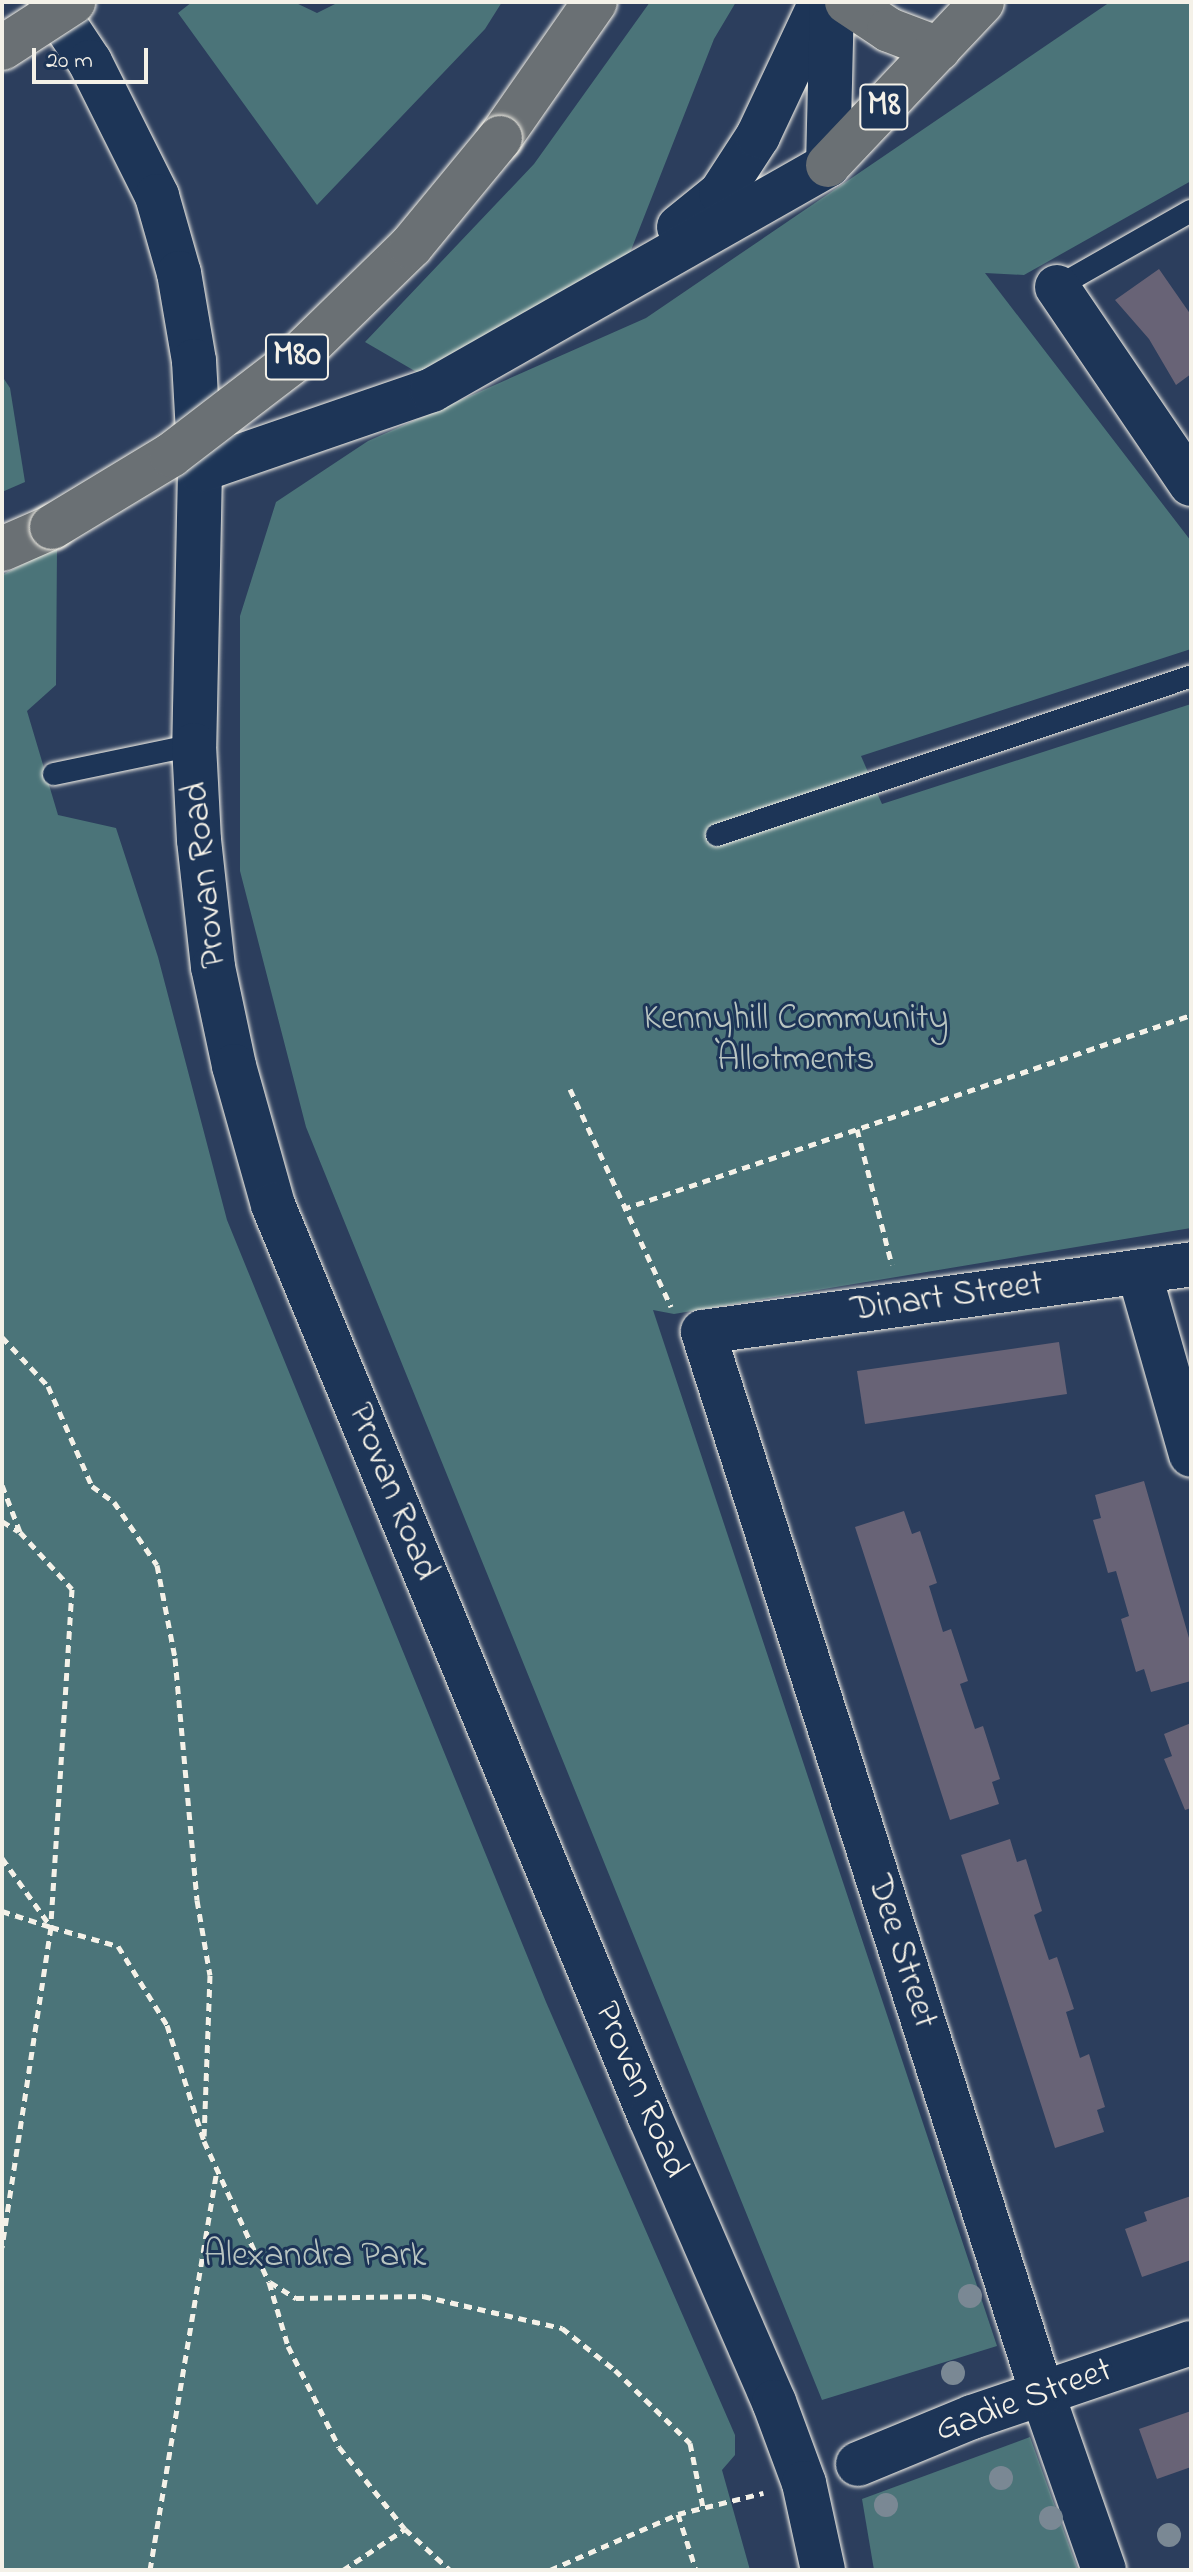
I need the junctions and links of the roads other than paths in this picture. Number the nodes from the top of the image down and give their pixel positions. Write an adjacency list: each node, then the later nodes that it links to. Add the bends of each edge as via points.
1 (50, 2): 14 (street, Provan Road, via 90,62 157,196 179,273 194,361)
2 (73, 2): 8 (highway, bridge)
3 (595, 2): 16 (highway, M80, bridge, via 500,138 411,246 292,362 171,455 52,527)
4 (821, 2): 13 (street, via 783,89 721,193)
5 (832, 2): 10 (street)
6 (847, 2): 9 (highway, M8, via 889,30)
7 (982, 2): 9 (highway, M8)
8 (2, 48)
9 (939, 49): 10 (highway, M8)
10 (828, 165): 13 (street)
11 (1191, 211): 12 (lane)
12 (1057, 287): 15 (street)
13 (604, 291): 14 (street, via 432,390)
14 (200, 470): 18 (street, Provan Road)
15 (1191, 484)
16 (2, 549)
17 (1191, 676): 20 (lane)
18 (194, 745): 19 (lane); 28 (street, Provan Road, via 213,967 273,1205 804,2483)
19 (54, 774)
20 (717, 835)
21 (1191, 1264): 22 (street, Dinart Street)
22 (1139, 1272): 23 (street, Dinart Street); 24 (street)
23 (703, 1332): 26 (street, Dee Street)
24 (1191, 1455)
25 (1191, 2343): 26 (street, Gadie Street)
26 (1042, 2393): 27 (street, Gadie Street); 29 (street, Dee Street)
27 (858, 2464)
28 (823, 2570)
29 (1104, 2570)

